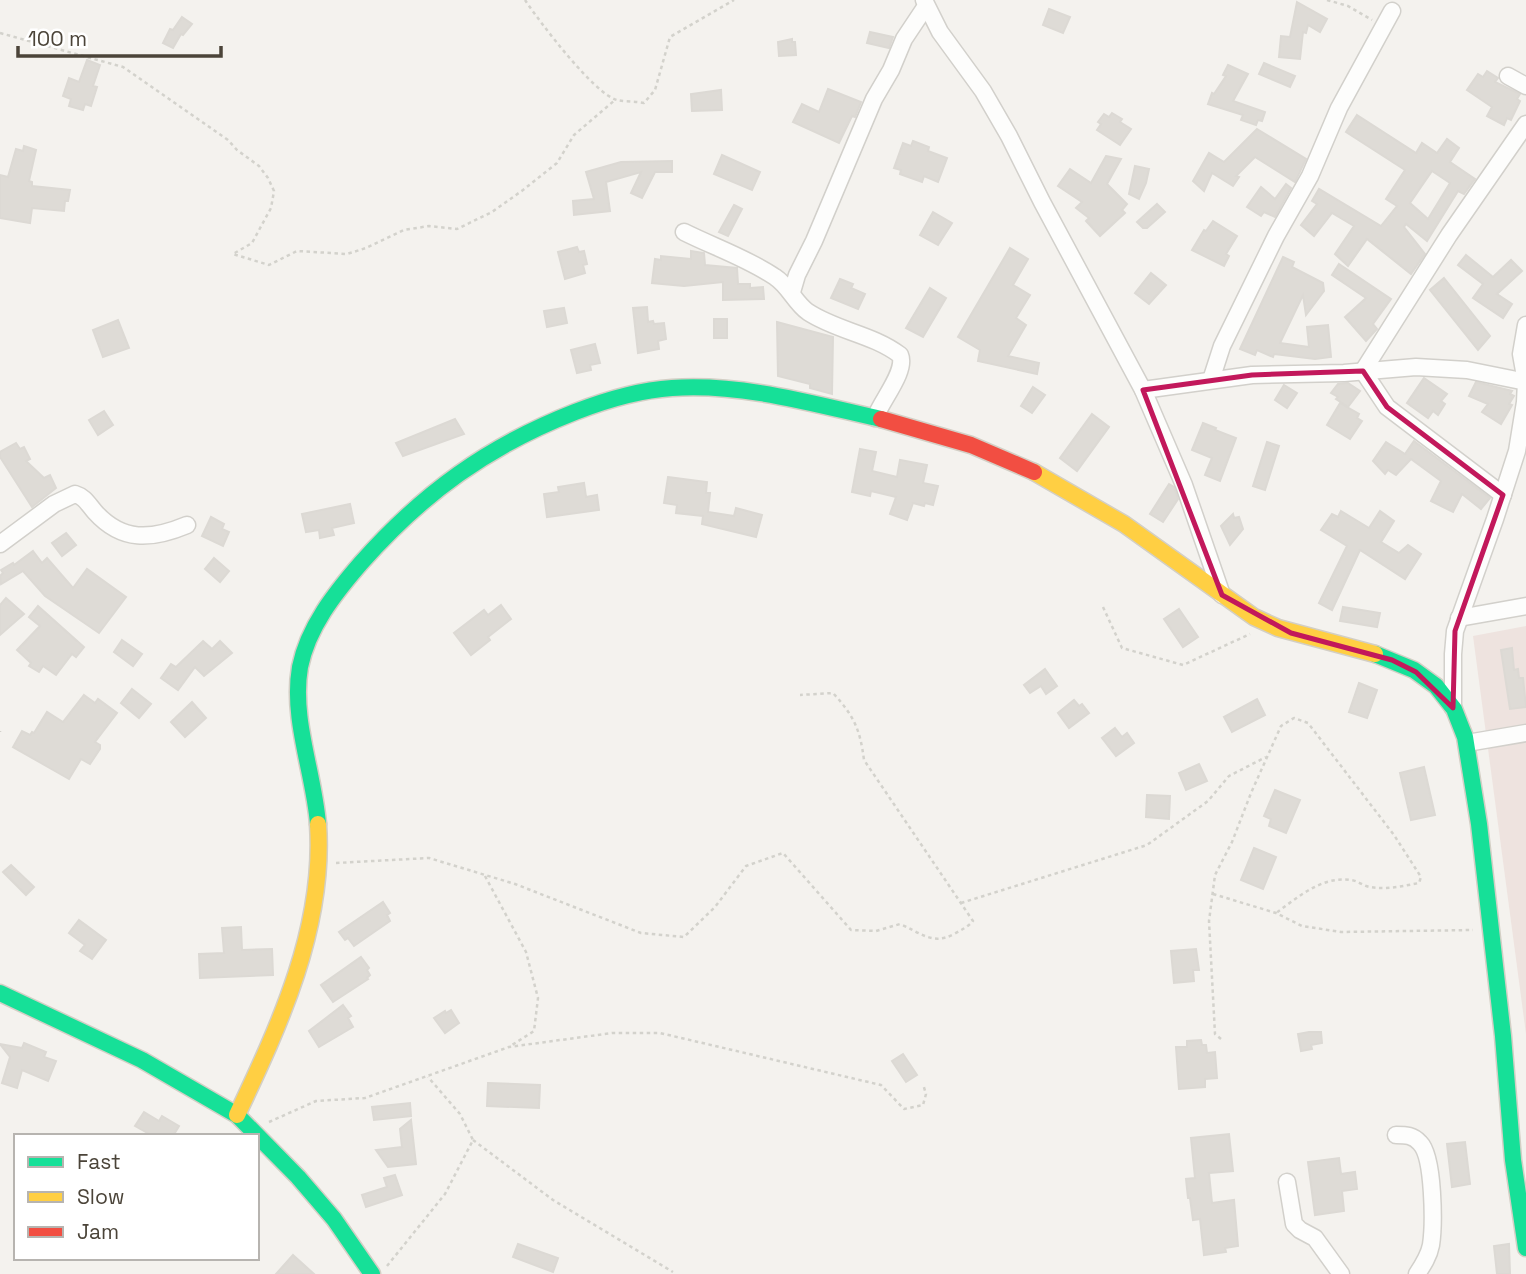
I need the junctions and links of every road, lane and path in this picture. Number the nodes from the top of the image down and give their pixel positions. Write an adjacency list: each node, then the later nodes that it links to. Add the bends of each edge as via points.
1 (525, 0): 9 (path, via 556,45)
2 (734, 0): 9 (path, via 670,37 655,90 644,103)
3 (1327, 0): 5 (path)
4 (925, 3): 12 (street, via 874,99); 17 (street, via 1009,136)
5 (1388, 18): 15 (street, via 1276,236)
6 (0, 33): 9 (path, via 123,67 259,166 274,191 271,208 253,243 233,254 269,265 297,251 347,254 404,230 429,226 457,229 492,212 557,163 574,135)
7 (1508, 76): 8 (street)
8 (1526, 86)
9 (615, 100)
10 (1526, 124): 14 (street)
11 (684, 232): 12 (street, via 775,276)
12 (792, 292): 18 (street, via 808,312 900,355 902,365)
13 (1526, 325): 16 (street, via 1521,354)
14 (1363, 371): 15 (street); 16 (street, via 1441,368); 19 (street, via 1387,407)
15 (1210, 380): 17 (street)
16 (1526, 382): 19 (street, via 1517,451)
17 (1143, 390): 22 (street, via 1184,485)
18 (875, 418): 22 (street, via 949,437 1013,462 1133,531); 32 (street, via 744,392 666,388 576,412 457,472 344,584 304,650 298,694 317,807)
19 (1503, 495): 25 (street)
20 (187, 525): 21 (street, via 153,535 122,533 75,494)
21 (0, 544)
22 (1222, 595): 26 (street)
23 (1526, 606): 25 (street)
24 (1103, 607): 26 (path, via 1122,648 1183,665)
25 (1459, 618): 28 (street, via 1453,644)
26 (1269, 625): 28 (street, via 1392,660 1416,672)
27 (800, 695): 35 (path, via 833,693 850,712 861,733 864,760)
28 (1453, 708): 30 (street)
29 (1526, 733): 30 (street)
30 (1467, 743): 37 (street)
31 (1267, 757): 34 (path, via 1215,875); 35 (path, via 1230,776 1208,801 1147,845); 36 (path, via 1281,726 1294,718 1308,723 1421,877 1419,883 1389,888 1329,881)
32 (319, 864): 33 (path, via 429,858); 43 (street, via 316,900 288,999)
33 (484, 875): 35 (path, via 640,933 684,937 715,907 746,866 783,853 851,930 876,931 900,924 933,941 973,921); 40 (path, via 526,952 538,998 534,1031)
34 (1212, 894): 36 (path); 39 (path, via 1214,1034)
35 (961, 903)
36 (1276, 913): 37 (path, via 1301,926 1341,932)
37 (1490, 930): 50 (street)
38 (0, 992): 43 (street, via 142,1060)
39 (1222, 1039)
40 (509, 1047): 41 (path); 42 (path, via 612,1033 660,1033 881,1085 904,1109 923,1105)
41 (427, 1077): 44 (path, via 365,1098 316,1101); 48 (path, via 460,1114)
42 (923, 1084)
43 (237, 1115): 44 (street)
44 (253, 1129): 45 (street)
45 (258, 1134)
46 (1396, 1135): 55 (street, via 1420,1142 1428,1161 1431,1245)
47 (259, 1136): 52 (street, via 334,1219)
48 (473, 1140): 51 (path, via 553,1200); 53 (path, via 445,1195)
49 (1287, 1182): 54 (street, via 1294,1224 1315,1238)
50 (1526, 1248)
51 (673, 1272)
52 (372, 1274)
53 (380, 1274)
54 (1340, 1274)
55 (1418, 1274)

